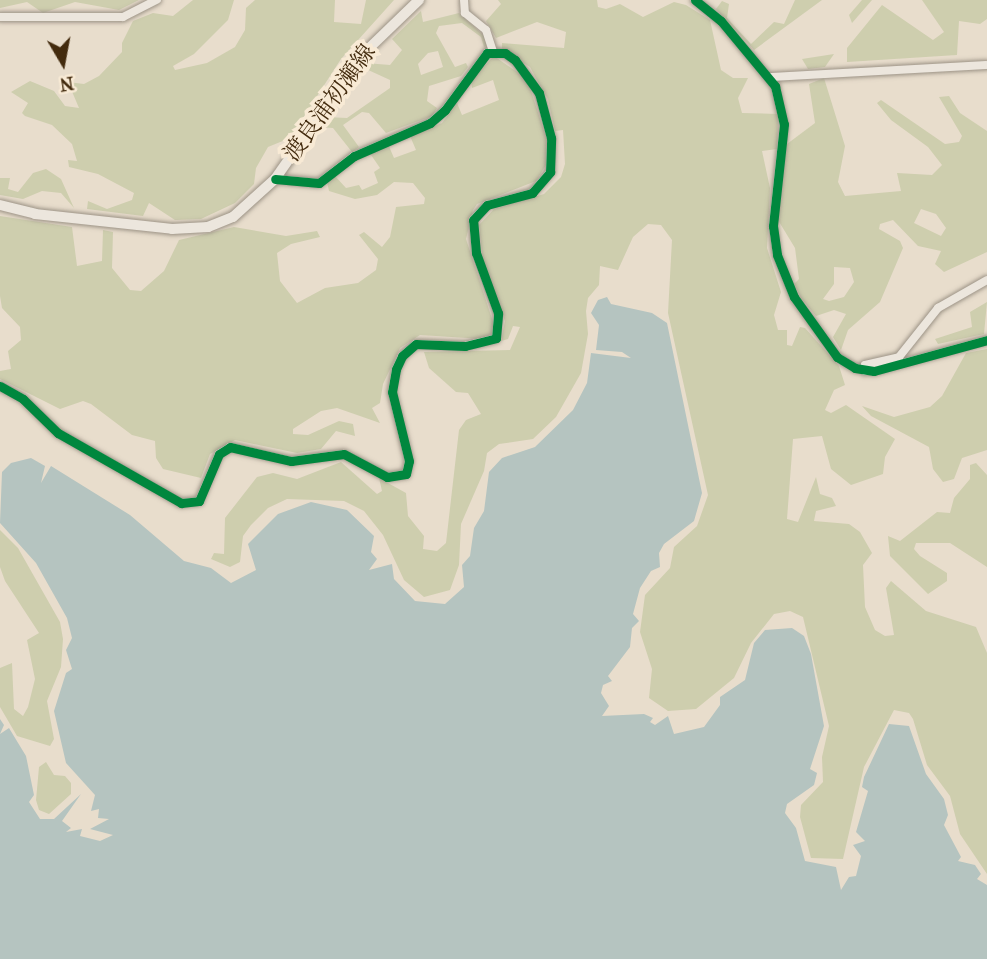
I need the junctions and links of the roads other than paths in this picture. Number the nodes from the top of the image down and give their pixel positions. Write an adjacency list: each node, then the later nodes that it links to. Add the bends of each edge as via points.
1 (158, 0): 5 (street, via 123,17)
2 (419, 0): 9 (main road, 渡良浦初瀬線, via 363,54)
3 (464, 0): 6 (street, via 465,13 486,30)
4 (695, 0): 8 (street, via 716,15)
5 (0, 17)
6 (493, 51): 9 (street, via 481,56 445,110 430,123 363,150 319,183); 14 (street, via 515,60 539,93 551,138 552,166 545,182 532,193 487,205 473,220 476,253 498,313 496,338 465,346 416,344 401,356 392,392 409,461 406,474 387,477 344,454 291,461 230,447 219,454 200,501 181,503 58,433 23,399)
7 (987, 65): 8 (street)
8 (771, 77): 13 (street, via 783,117 773,226 780,266 794,297 832,350 849,366)
9 (275, 179): 10 (main road, 渡良浦初瀬線, via 233,217 192,230 35,214)
10 (0, 205)
11 (987, 280): 13 (street, via 938,308 899,357 864,365)
12 (987, 340): 13 (street)
13 (865, 371)
14 (0, 386)

